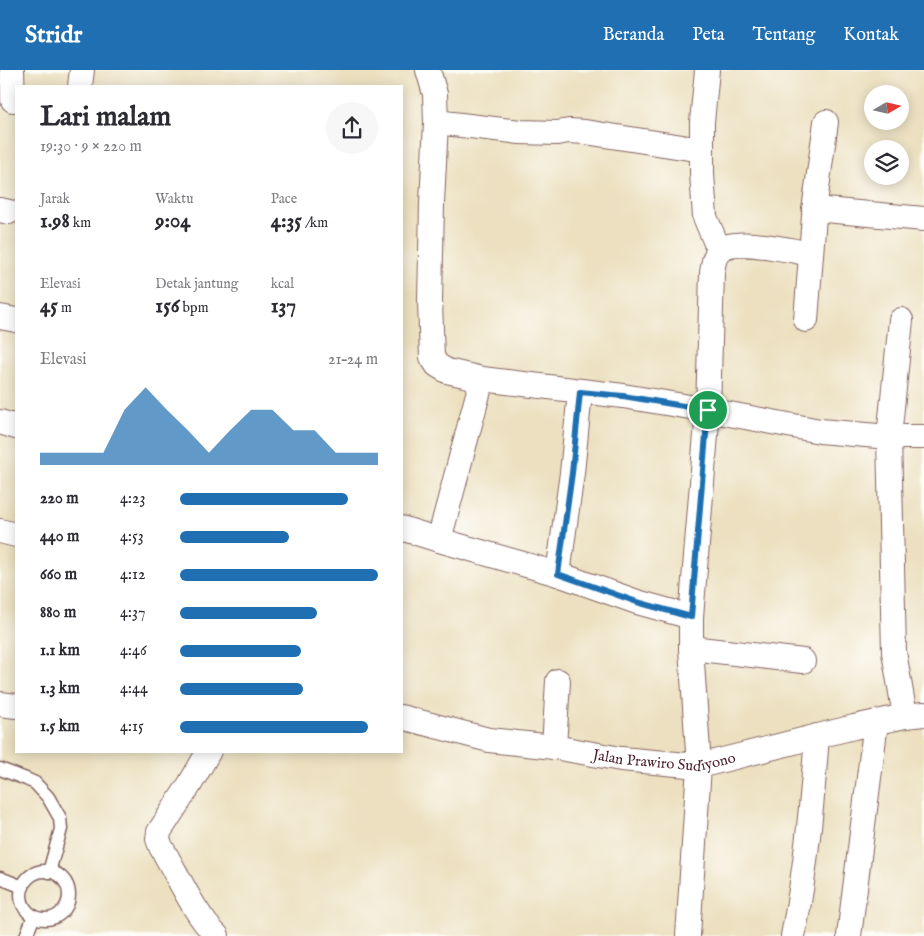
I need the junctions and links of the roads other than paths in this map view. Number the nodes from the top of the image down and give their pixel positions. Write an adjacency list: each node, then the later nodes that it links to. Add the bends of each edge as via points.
1 (12, 70): 6 (street)
2 (82, 70): 5 (street)
3 (428, 70): 7 (street, via 435,94)
4 (707, 70): 9 (street)
5 (80, 85)
6 (10, 100)
7 (436, 122): 9 (street, via 520,132 585,132); 18 (street, via 430,302 432,357 447,371)
8 (826, 122): 10 (street)
9 (702, 150): 12 (street, via 705,217)
10 (814, 209): 11 (street); 13 (street)
11 (924, 219)
12 (719, 250): 13 (street, via 742,244); 20 (street, via 712,273)
13 (811, 254): 16 (street)
14 (0, 317): 15 (street)
15 (15, 320)
16 (806, 320)
17 (901, 320): 23 (street)
18 (482, 379): 19 (street); 28 (street)
19 (580, 392): 20 (street); 29 (street)
20 (708, 410): 23 (street, via 820,431); 30 (street)
21 (0, 422): 22 (street)
22 (15, 428)
23 (889, 437): 24 (street); 36 (street, via 894,652)
24 (924, 437)
25 (403, 529): 28 (street)
26 (0, 531): 27 (street)
27 (15, 535)
28 (439, 540): 29 (street)
29 (558, 574): 30 (street)
30 (691, 617): 31 (street)
31 (691, 648): 32 (street); 42 (street)
32 (803, 662)
33 (558, 681): 40 (street)
34 (0, 704): 35 (street)
35 (15, 706)
36 (915, 715): 38 (street, Jalan Prawiro Sudiyono)
37 (403, 718): 40 (street, Jalan Prawiro Sudiyono, via 489,740)
38 (876, 722): 39 (street, Jalan Prawiro Sudiyono); 52 (street)
39 (817, 736): 42 (street, Jalan Prawiro Sudiyono); 51 (street, via 808,843)
40 (554, 747): 42 (street, Jalan Prawiro Sudiyono, via 621,759)
41 (208, 753): 49 (street, via 159,832 158,839 192,902)
42 (699, 766): 50 (street)
43 (0, 769): 44 (lane, via 35,783 60,818 61,829)
44 (50, 872): 46 (lane, via 30,876); 47 (lane, via 65,884 67,903 53,918)
45 (0, 878): 46 (lane)
46 (22, 887): 47 (lane, via 22,901)
47 (34, 916): 48 (lane)
48 (26, 936)
49 (217, 936)
50 (688, 936)
51 (793, 936)
52 (849, 936)

